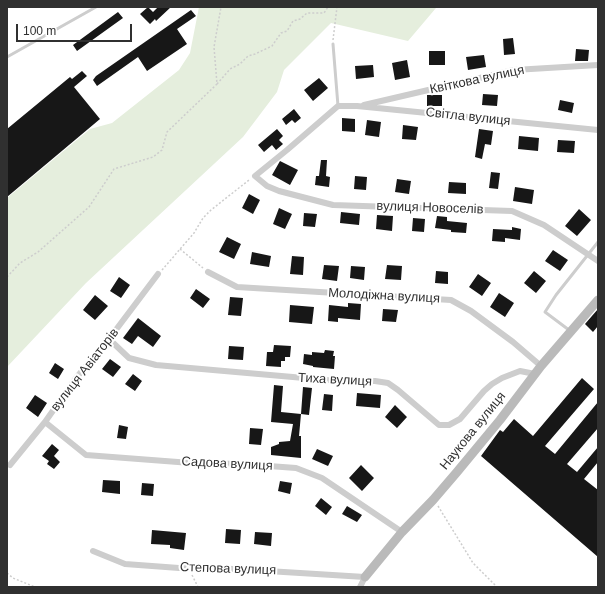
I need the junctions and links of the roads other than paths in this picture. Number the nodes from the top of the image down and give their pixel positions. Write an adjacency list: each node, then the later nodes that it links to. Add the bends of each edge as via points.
1 (96, 7): 3 (lane)
2 (333, 44): 5 (lane)
3 (7, 57)
4 (598, 65): 6 (street, Квіткова вулиця, via 514,70)
5 (338, 106): 6 (street, Світла вулиця); 9 (street, вулиця Новоселів, via 255,176 267,186 279,191 333,205 512,211 544,225)
6 (358, 106): 7 (street, Світла вулиця)
7 (598, 130)
8 (598, 242): 9 (lane)
9 (588, 254): 10 (street, вулиця Новоселів); 14 (lane, via 545,312)
10 (598, 261)
11 (208, 272): 16 (street, Молодіжна вулиця, via 237,287 451,300 471,311)
12 (158, 274): 15 (street, вулиця Авіаторів)
13 (598, 300): 14 (street, Наукова вулиця)
14 (571, 331): 16 (street, Наукова вулиця)
15 (109, 339): 17 (street, Тиха вулиця, via 129,358 156,365 388,383 439,425 449,425 460,419 484,391 502,378 520,372); 18 (street, вулиця Авіаторів, via 76,378)
16 (541, 366): 17 (street, Наукова вулиця)
17 (535, 374): 20 (street, Наукова вулиця, via 433,500)
18 (45, 422): 19 (street, вулиця Авіаторів); 20 (street, Садова вулиця, via 86,455 296,468 322,478)
19 (10, 465)
20 (402, 532): 22 (street, Наукова вулиця)
21 (93, 552): 22 (street, Степова вулиця, via 125,564)
22 (365, 577): 23 (street)
23 (360, 587)

